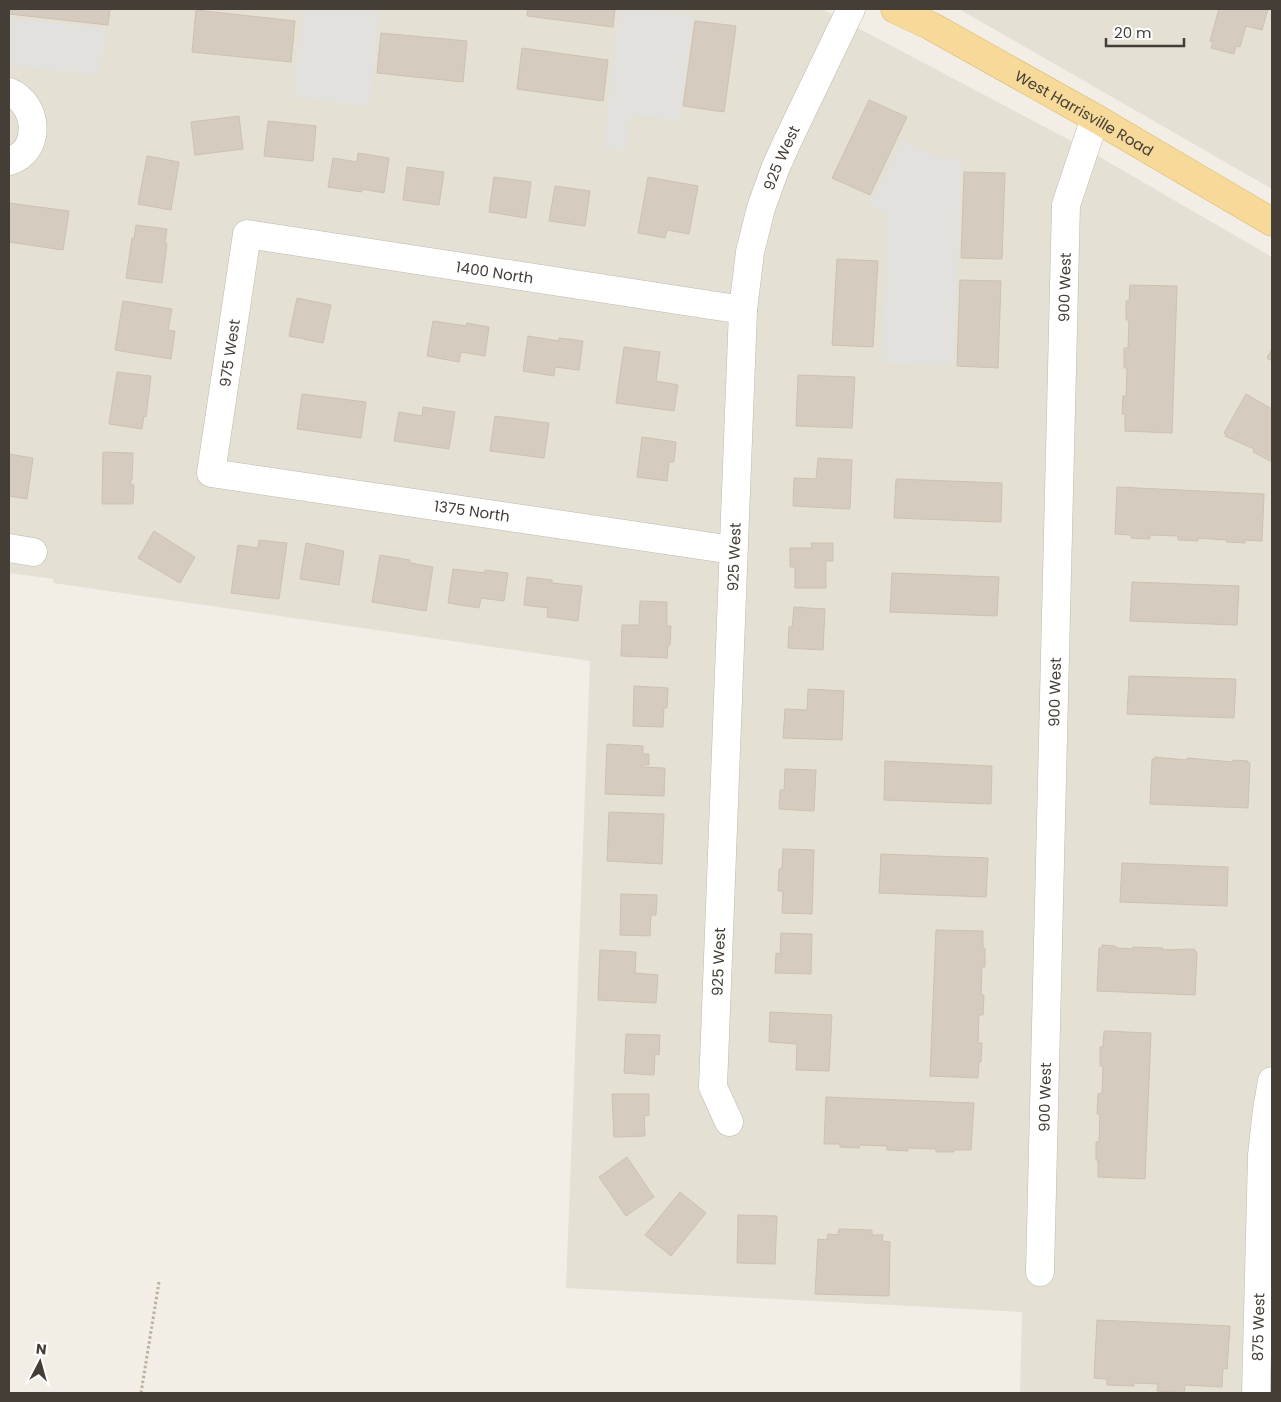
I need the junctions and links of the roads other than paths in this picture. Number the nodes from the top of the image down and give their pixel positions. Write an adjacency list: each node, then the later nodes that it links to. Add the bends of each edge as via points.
1 (851, 9): 8 (street, 925 West, via 782,155 761,208 750,252)
2 (895, 9): 4 (main road, West Harrisville Road)
3 (9, 92): 5 (street, via 24,102 34,125 26,151)
4 (1095, 118): 6 (main road, West Harrisville Road); 14 (street, 900 West, via 1066,205)
5 (9, 161)
6 (1272, 222)
7 (247, 234): 8 (street, 1400 North); 9 (street, 975 West)
8 (743, 310): 10 (street, 925 West)
9 (211, 473): 10 (street, 1375 North)
10 (733, 550): 12 (street, 925 West, via 714,1087)
11 (1272, 1081): 13 (street, 875 West, via 1267,1110)
12 (729, 1122)
13 (1267, 1155): 15 (street, 875 West)
14 (1040, 1272)
15 (1265, 1310): 16 (street, 875 West)
16 (1256, 1393)

